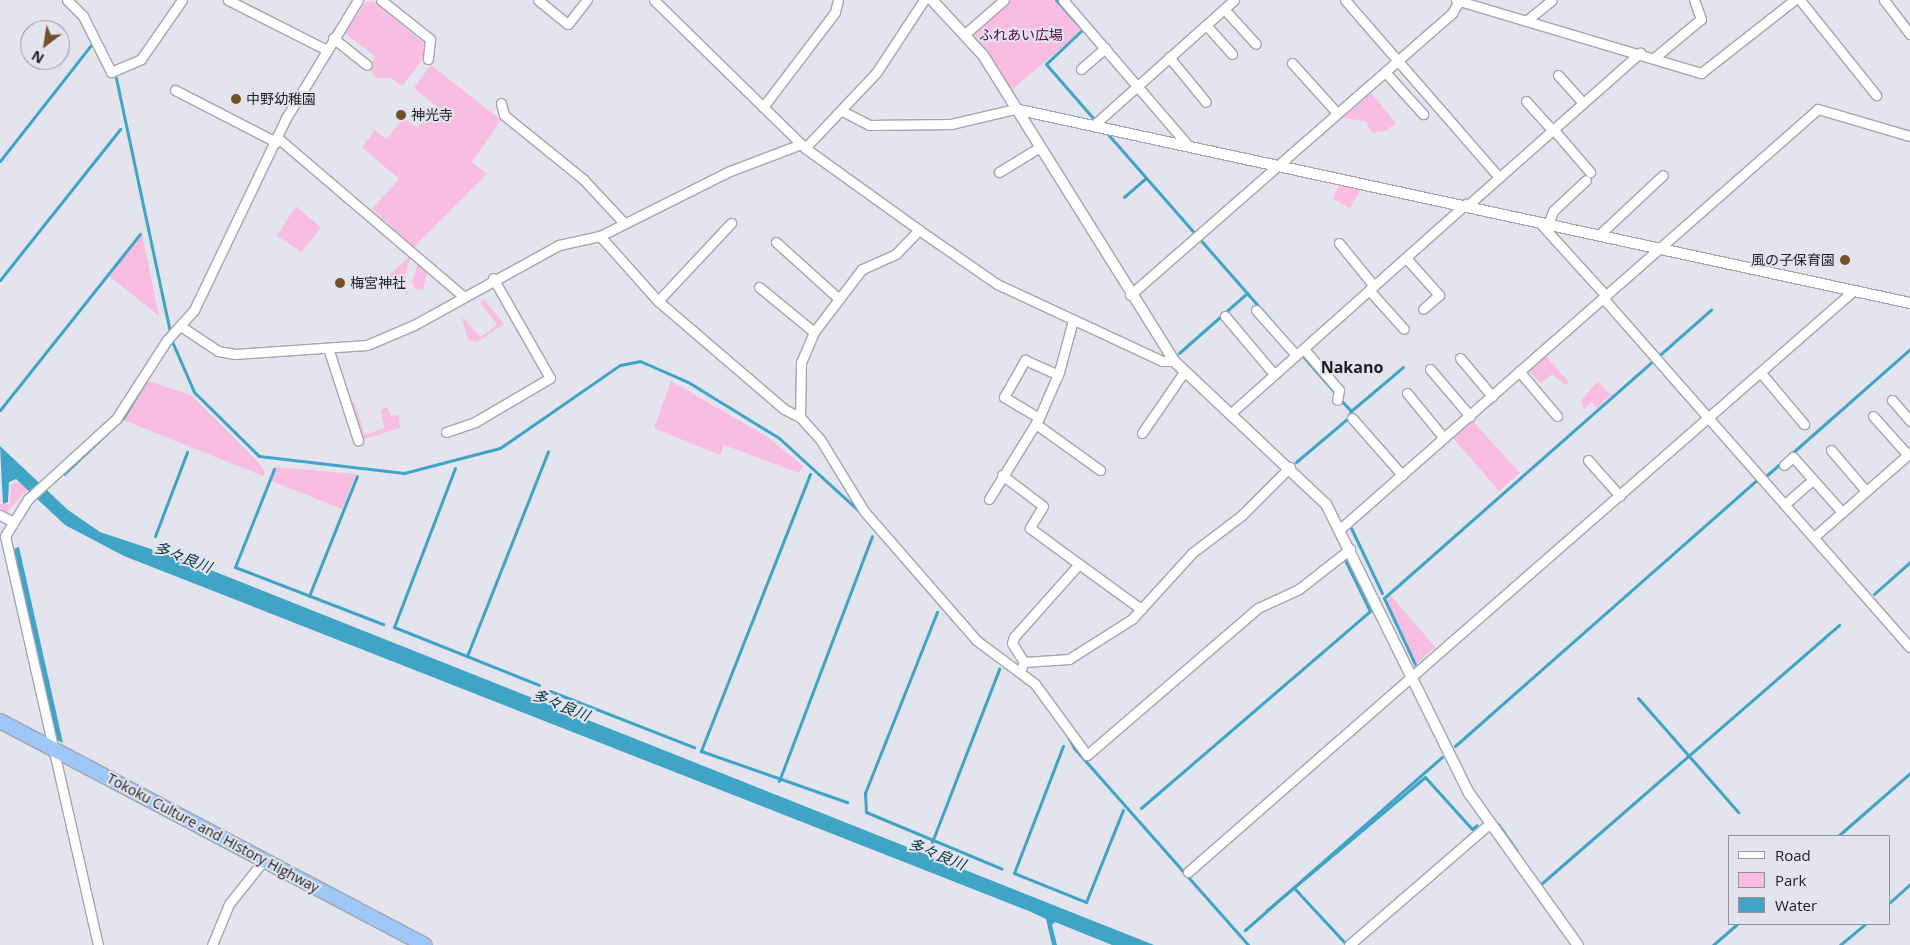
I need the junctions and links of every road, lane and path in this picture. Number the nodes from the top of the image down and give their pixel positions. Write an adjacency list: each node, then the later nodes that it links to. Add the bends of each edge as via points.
1 (66, 0): 2 (street, via 83,16 111,72 141,59)
2 (182, 0)
3 (228, 0): 30 (street)
4 (358, 0): 27 (street)
5 (381, 0): 35 (street, via 430,39)
6 (538, 0): 7 (street, via 568,24)
7 (587, 0)
8 (654, 0): 49 (street)
9 (838, 0): 49 (street, via 835,12)
10 (924, 0): 51 (street, via 876,73)
11 (932, 0): 25 (street)
12 (1004, 0): 25 (street)
13 (1234, 0): 22 (street)
14 (1344, 0): 36 (street)
15 (1552, 0): 23 (street)
16 (1694, 0): 34 (street, via 1701,20)
17 (1794, 0): 34 (street, via 1701,73)
18 (1800, 0): 44 (street)
19 (1884, 0): 26 (street)
20 (1066, 1): 29 (street)
21 (1457, 1): 23 (street); 36 (street)
22 (1224, 9): 24 (street); 28 (street)
23 (1526, 21): 31 (street)
24 (1206, 24): 32 (street); 33 (street)
25 (966, 33): 50 (street)
26 (1910, 34)
27 (333, 38): 30 (street); 38 (street)
28 (1256, 44)
29 (1105, 48): 39 (street); 42 (street)
30 (326, 49): 57 (street)
31 (1640, 53): 34 (street); 48 (street)
32 (1232, 54)
33 (1169, 57): 42 (street); 46 (street)
34 (1654, 58)
35 (428, 60)
36 (1398, 61): 40 (street); 64 (street)
37 (1292, 63): 52 (street)
38 (367, 65)
39 (1081, 69)
40 (1385, 72): 52 (street); 53 (street)
41 (1558, 75): 48 (street)
42 (1137, 85): 54 (street); 58 (street)
43 (176, 90): 57 (street)
44 (1876, 95)
45 (1526, 101): 55 (street)
46 (1206, 102)
47 (501, 103): 68 (street, via 504,116 583,179)
48 (1583, 103): 55 (street)
49 (763, 107): 59 (street)
50 (1015, 109): 51 (street, via 951,124 869,125); 54 (street); 60 (street)
51 (844, 112): 59 (street)
52 (1337, 113): 61 (street)
53 (1423, 114)
54 (1096, 123): 58 (street)
55 (1553, 130): 64 (street); 67 (street, via 1588,176 1553,211)
56 (1910, 136): 75 (street, via 1818,109)
57 (277, 140): 81 (street); 91 (street, via 228,247)
58 (1186, 143): 61 (street)
59 (803, 146): 68 (street, via 730,171); 70 (street)
60 (1040, 147): 62 (street); 82 (street)
61 (1279, 164): 65 (street); 82 (street)
62 (999, 172)
63 (1663, 175): 71 (street)
64 (1499, 177): 65 (street)
65 (1467, 205): 66 (street); 76 (street)
66 (1538, 220): 67 (street); 83 (street)
67 (1549, 222): 71 (street)
68 (624, 223): 72 (street)
69 (732, 223): 85 (street)
70 (919, 230): 84 (street, via 896,254 862,269); 90 (street, via 997,284)
71 (1600, 234): 75 (street)
72 (600, 236): 77 (street, via 559,245); 85 (street)
73 (776, 242): 84 (street)
74 (1339, 243): 79 (street)
75 (1660, 248): 80 (street); 83 (street)
76 (1406, 258): 79 (street); 87 (street, via 1439,295)
77 (493, 278): 81 (street); 118 (street, via 550,378 475,422)
78 (759, 287): 93 (street)
79 (1372, 288): 92 (street); 95 (street)
80 (1854, 290): 86 (street); 101 (street)
81 (462, 294): 94 (street, via 453,304 389,336)
82 (1130, 294): 97 (street)
83 (1605, 297): 99 (street); 114 (street)
84 (838, 298): 93 (street)
85 (658, 301): 112 (street, via 784,409)
86 (1910, 303)
87 (1423, 309)
88 (1256, 310): 95 (street)
89 (1225, 316): 102 (street)
90 (1073, 320): 97 (street, via 1162,362); 103 (street)
91 (182, 327): 94 (street, via 226,353); 137 (street, via 167,340 116,419 48,479)
92 (1404, 329)
93 (814, 332): 112 (street, via 801,362)
94 (329, 351): 121 (street)
95 (1300, 352): 102 (street); 106 (street, via 1339,390)
96 (1460, 358): 105 (street)
97 (1174, 361): 100 (street)
98 (1430, 368): 109 (street)
99 (1519, 371): 105 (street); 110 (street)
100 (1184, 372): 108 (street); 119 (street)
101 (1761, 373): 114 (street); 117 (street)
102 (1274, 374): 108 (street)
103 (1058, 375): 115 (street); 115 (street, via 1025,360 1004,397)
104 (1407, 393): 120 (street)
105 (1492, 396): 109 (street)
106 (1336, 400)
107 (1892, 400): 116 (street)
108 (1230, 414): 126 (street)
109 (1470, 416): 120 (street)
110 (1557, 416)
111 (1873, 416): 123 (street)
112 (800, 417): 144 (street, via 833,458 864,511 938,598 976,640)
113 (1352, 418): 129 (street)
114 (1708, 418): 132 (street); 134 (street)
115 (1037, 421): 127 (street); 128 (street)
116 (1910, 421)
117 (1804, 424)
118 (446, 432)
119 (1142, 433)
120 (1444, 438): 129 (street)
121 (358, 440)
122 (1831, 450): 131 (street)
123 (1909, 454): 131 (street)
124 (1588, 460): 132 (street)
125 (1784, 465): 130 (street, via 1793,457)
126 (1290, 467): 138 (street, via 1314,489); 142 (street, via 1242,514 1192,553)
127 (1100, 470)
128 (1002, 475): 133 (street); 141 (street, via 1043,506 1030,528)
129 (1402, 475): 138 (street)
130 (1813, 480): 134 (street); 135 (street)
131 (1866, 491): 135 (street)
132 (1620, 496): 145 (street)
133 (989, 499)
134 (1785, 504): 139 (street)
135 (1842, 512): 139 (street)
136 (0, 515): 137 (street)
137 (12, 521): 147 (street, via 6,548)
138 (1340, 530): 140 (street)
139 (1814, 537): 143 (street)
140 (1350, 549): 144 (street, via 1299,590 1258,608 1087,755); 145 (street)
141 (1079, 564): 142 (street); 144 (street, via 1014,637 1012,643)
142 (1141, 609): 144 (street, via 1110,636 1069,659)
143 (1910, 647)
144 (1022, 666)
145 (1412, 678): 148 (street); 150 (street)
146 (0, 720): 147 (highway, Tokoku Culture and History Highway)
147 (51, 747): 149 (highway, Tokoku Culture and History Highway); 151 (street)
148 (1488, 825): 154 (street); 155 (street)
149 (264, 860): 152 (street, via 229,904); 153 (highway, Tokoku Culture and History Highway)
150 (1188, 872)
151 (98, 945)
152 (212, 945)
153 (425, 945)
154 (1348, 945)
155 (1578, 945)

